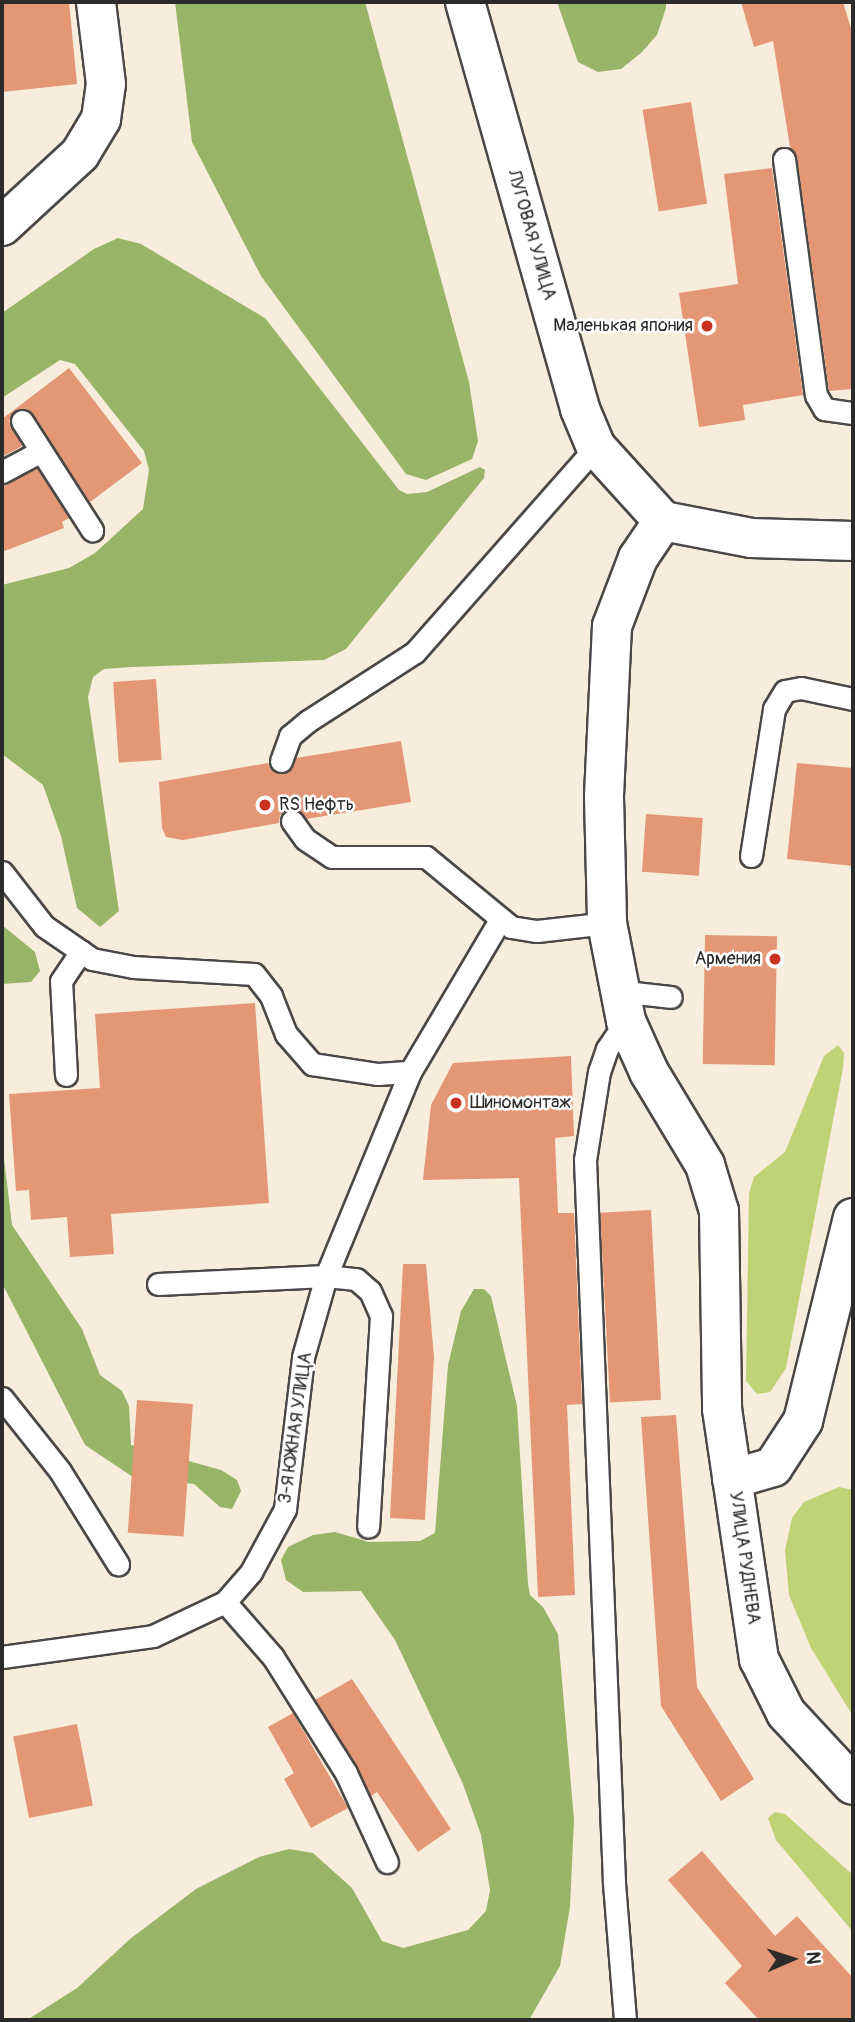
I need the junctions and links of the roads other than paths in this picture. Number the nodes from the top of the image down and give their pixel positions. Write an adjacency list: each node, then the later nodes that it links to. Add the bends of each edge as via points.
1 (96, 2): 4 (street, via 106,84 101,119 80,154)
2 (466, 2): 7 (street, ЛУГОВАЯ УЛИЦА, via 580,409)
3 (784, 159): 5 (lane, via 816,395 824,409)
4 (2, 226)
5 (853, 413)
6 (22, 421): 8 (lane)
7 (596, 447): 10 (street, ЛУГОВАЯ УЛИЦА); 14 (lane, via 415,652 308,721 290,736)
8 (41, 451): 9 (lane); 11 (lane)
9 (2, 472)
10 (663, 522): 12 (street, via 751,538); 19 (street, via 638,558 611,626 604,797)
11 (92, 530)
12 (853, 541)
13 (853, 699): 16 (lane, via 801,688 785,691 774,709)
14 (281, 761)
15 (292, 821): 18 (lane, via 305,839 332,857 426,857)
16 (751, 856)
17 (2, 872): 20 (lane, via 44,926)
18 (500, 920): 19 (lane, via 511,927 537,931); 23 (lane, 3-Я ЮЖНАЯ УЛИЦА)
19 (607, 923): 22 (street)
20 (81, 951): 23 (lane, via 92,959 133,967 254,974 271,996 286,1034 312,1064 378,1074); 24 (lane, via 61,981)
21 (671, 997): 22 (lane)
22 (622, 1006): 29 (street, via 649,1072 705,1165 719,1211 722,1409); 36 (lane, via 599,1072 585,1160 614,1882)
23 (410, 1072): 26 (lane, 3-Я ЮЖНАЯ УЛИЦА)
24 (66, 1075)
25 (853, 1218): 29 (street, УЛИЦА РУДНЕВА, via 803,1422 773,1467)
26 (326, 1276): 27 (lane); 30 (lane, via 356,1279 370,1291 381,1316); 32 (lane, 3-Я ЮЖНАЯ УЛИЦА, via 303,1357 285,1509 251,1572)
27 (158, 1283)
28 (2, 1398): 31 (lane, via 60,1471)
29 (732, 1479): 34 (street, УЛИЦА РУДНЕВА, via 759,1659 786,1713)
30 (368, 1527)
31 (118, 1564)
32 (225, 1602): 33 (lane, 3-Я ЮЖНАЯ УЛИЦА, via 153,1636); 35 (lane, via 273,1657 346,1773)
33 (2, 1657)
34 (853, 1785)
35 (387, 1862)
36 (625, 2020)

